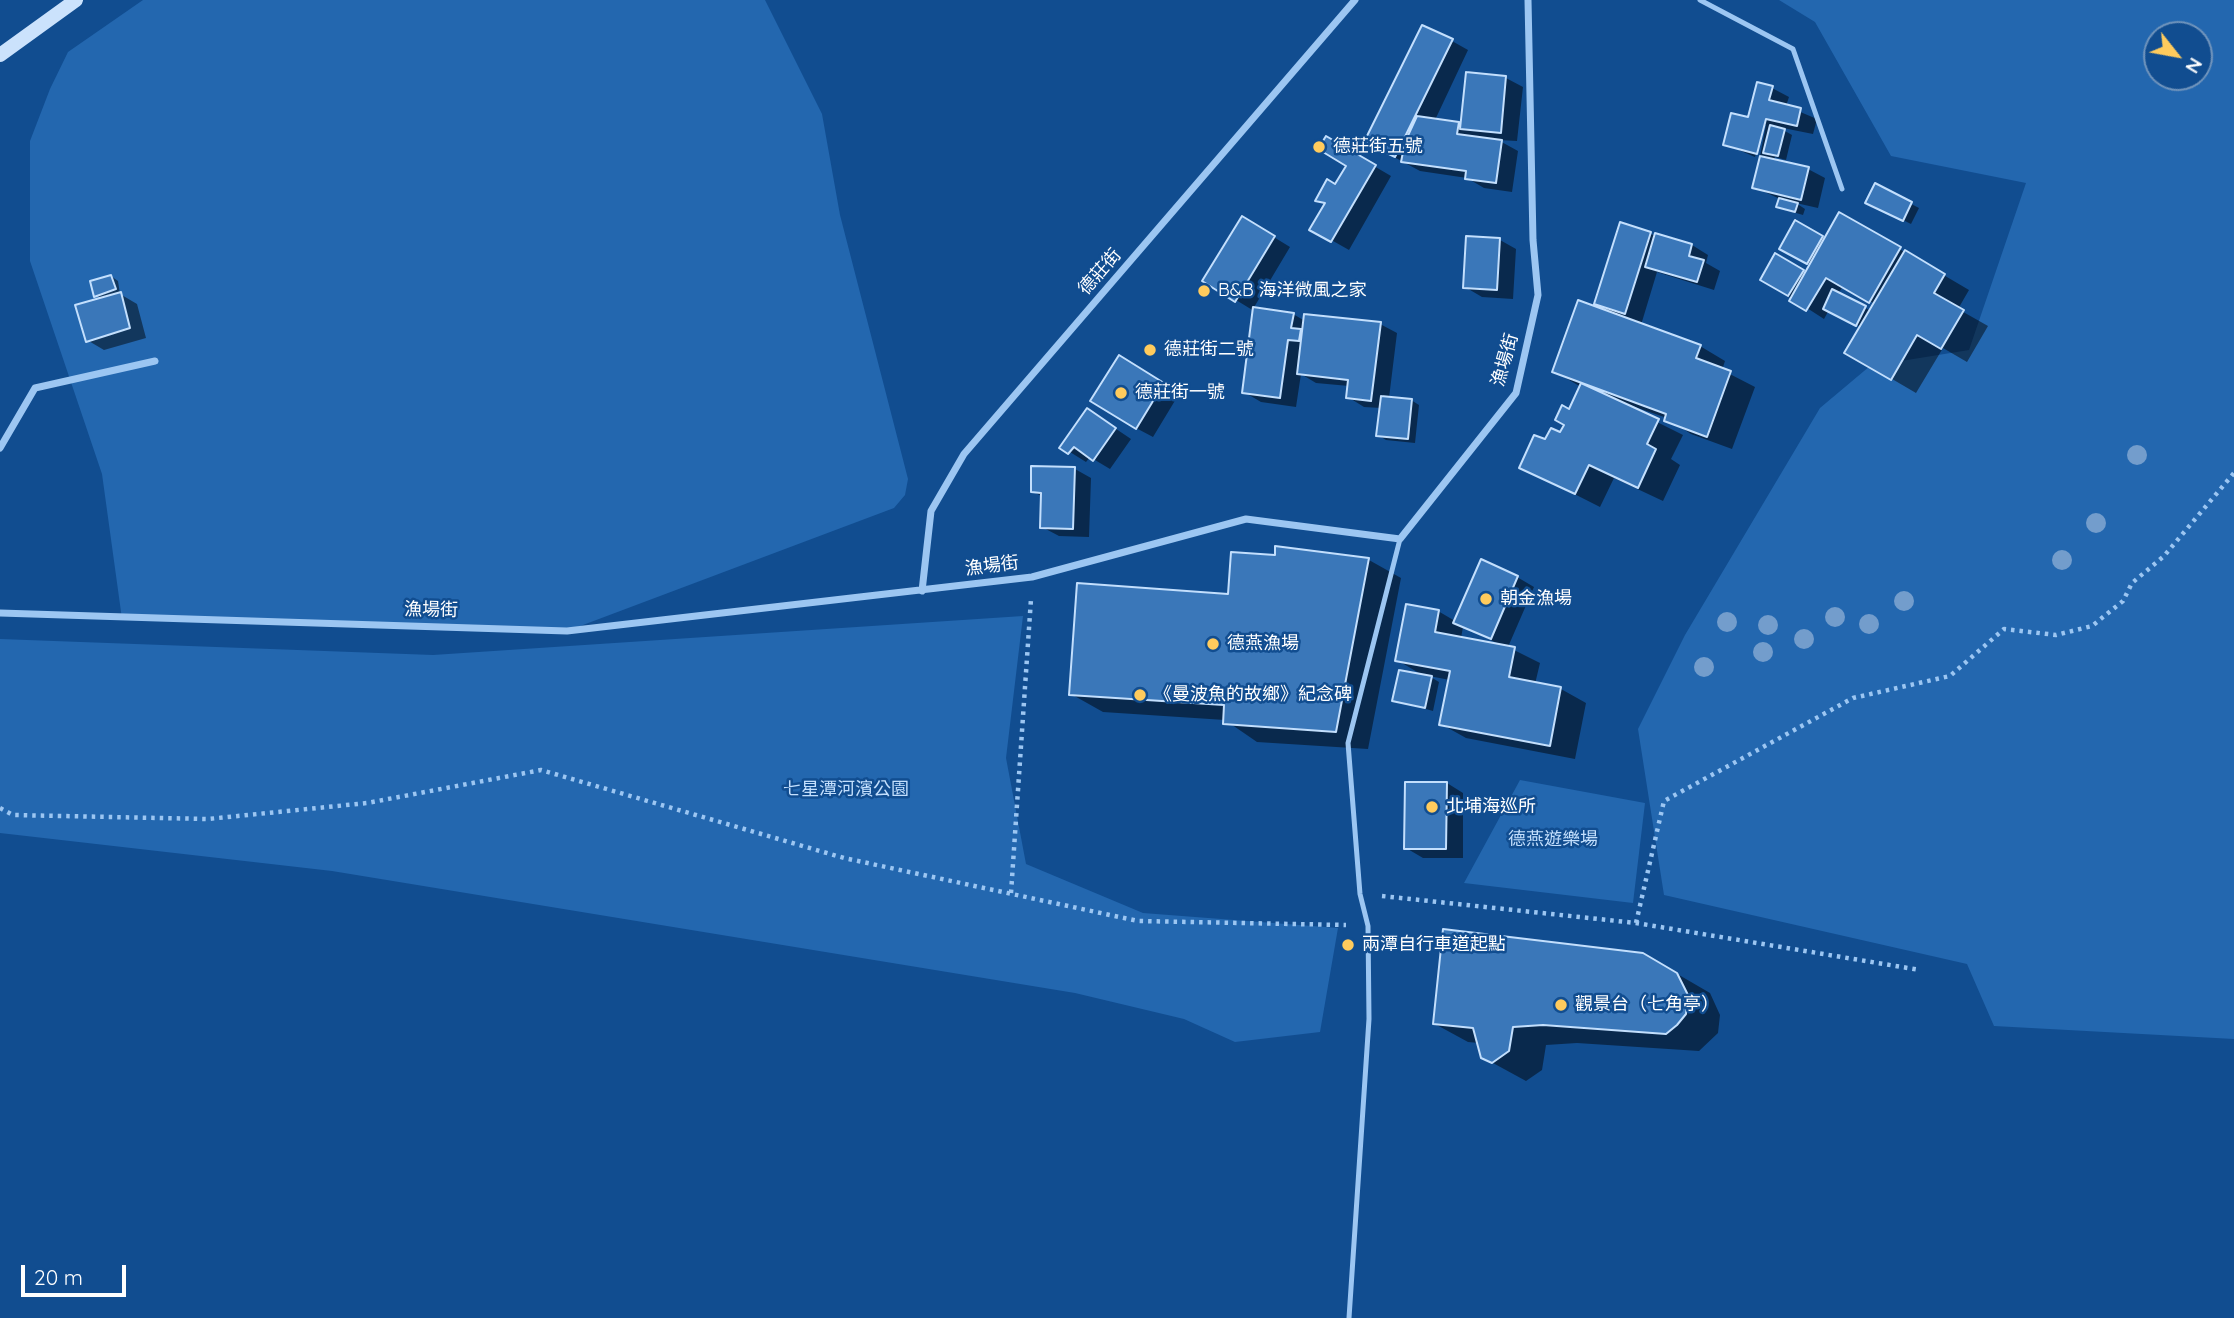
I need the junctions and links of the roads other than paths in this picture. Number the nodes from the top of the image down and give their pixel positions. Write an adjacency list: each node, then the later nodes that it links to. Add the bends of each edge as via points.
1 (76, 0): 5 (main road)
2 (1355, 0): 10 (street, 德莊街, via 964,454 931,511)
3 (1528, 0): 9 (street, 漁場街, via 1538,295 1516,393)
4 (1700, 0): 6 (lane, via 1793,49)
5 (0, 55)
6 (1842, 189)
7 (155, 361): 8 (street, via 35,388)
8 (0, 448)
9 (1400, 540): 10 (street, 漁場街, via 1246,519 1032,578); 12 (lane, via 1348,743 1360,894 1368,926 1369,1018)
10 (922, 591): 11 (street, 漁場街, via 568,631)
11 (0, 613)
12 (1349, 1318)

